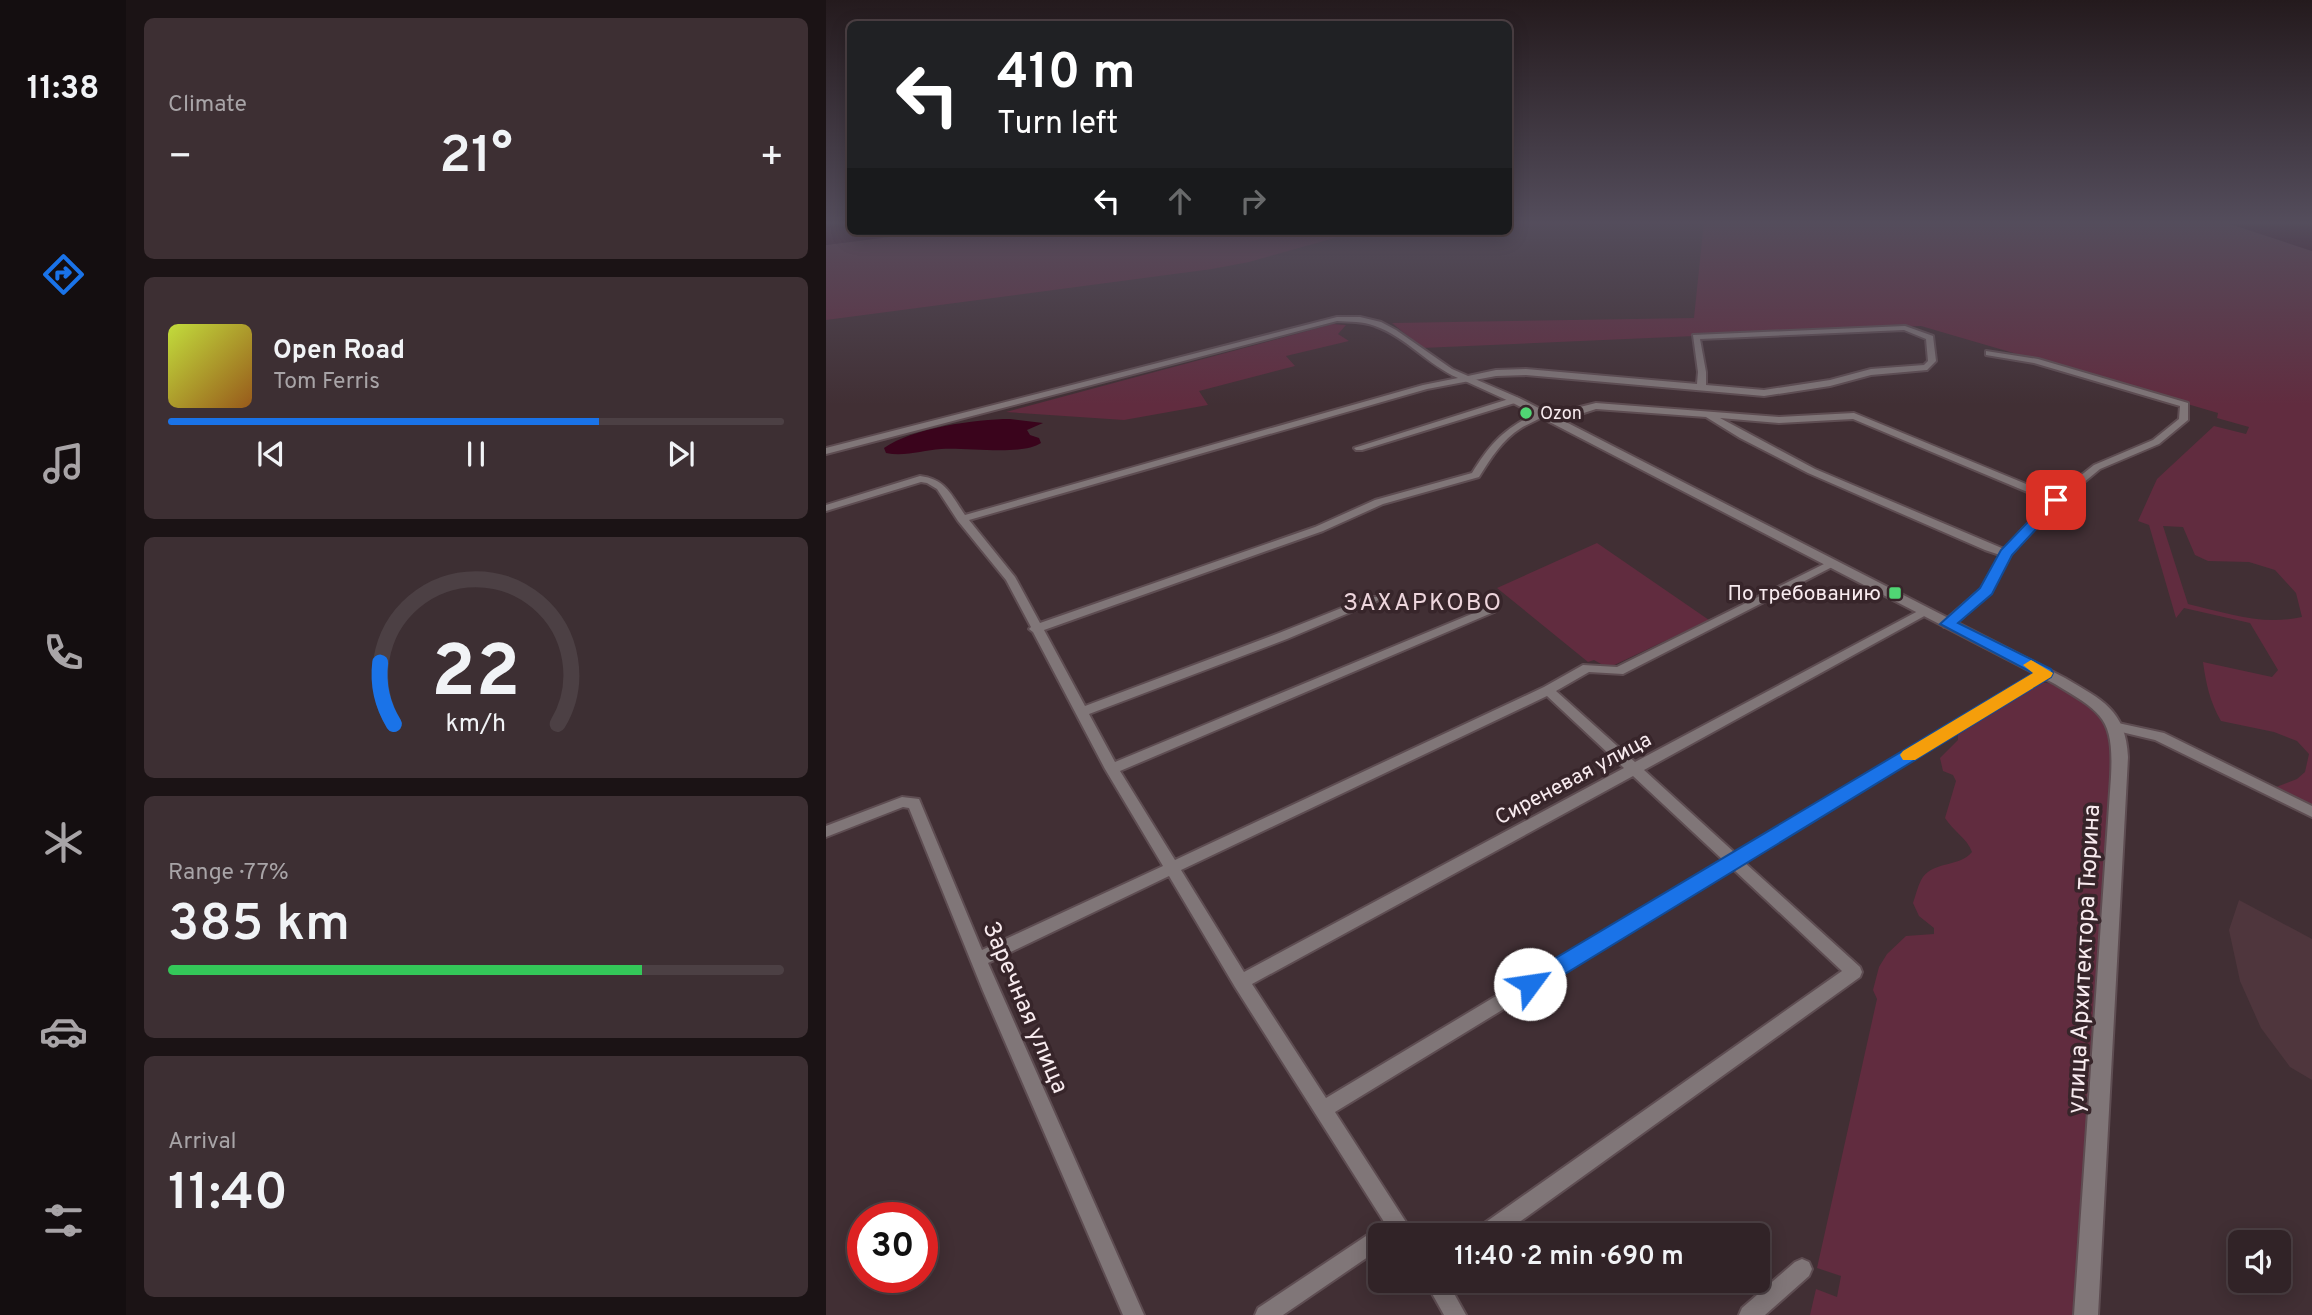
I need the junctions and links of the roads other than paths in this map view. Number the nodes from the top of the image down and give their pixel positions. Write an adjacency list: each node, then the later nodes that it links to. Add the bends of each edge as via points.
1 (1989, 353): 10 (street, via 2035,361 2185,405 2183,420 2156,442 2097,467)
2 (1468, 379): 3 (street, via 1513,372); 4 (street); 8 (street, via 1450,372 1391,328 1337,319); 12 (street, via 1381,398)
3 (1701, 388): 3 (street, via 1764,393 1871,372 1927,367 1932,361 1930,338 1905,328 1696,337)
4 (1516, 400): 6 (street); 7 (street)
5 (1704, 412): 6 (street, via 1596,406); 10 (street, via 1779,420 1862,417); 13 (street, via 1865,495)
6 (1548, 417): 14 (street); 19 (street, via 1511,429 1490,449 1476,475 1379,502 1319,529)
7 (1359, 448)
8 (826, 451)
9 (942, 487): 11 (street, via 920,479); 12 (street)
10 (2056, 500): 13 (street)
11 (826, 508)
12 (962, 519): 19 (street, via 1011,579)
13 (2006, 553): 18 (street, via 1986,591)
14 (1830, 564): 17 (street); 21 (street, via 1619,671 1587,668)
15 (1373, 599): 22 (street)
16 (1490, 610): 24 (street)
17 (1924, 612): 18 (street); 25 (street, Сиреневая улица)
18 (1948, 624): 20 (street)
19 (1035, 629): 22 (street)
20 (2045, 673): 23 (street, via 2099,704); 28 (street)
21 (1548, 690): 25 (street); 29 (street)
22 (1082, 712): 24 (street)
23 (2118, 727): 26 (street, via 2159,736); 42 (street, улица Архитектора Тюрина, via 2118,802)
24 (1112, 769): 29 (street)
25 (1633, 770): 28 (street); 31 (street, Сиреневая улица)
26 (2312, 812)
27 (826, 832): 30 (street, Заречная улица, via 902,802 914,803)
28 (1736, 860): 32 (street); 34 (street, via 1854,972)
29 (1174, 868): 30 (street); 31 (street)
30 (978, 960): 38 (street, Заречная улица)
31 (1241, 982): 32 (street)
32 (1324, 1109): 33 (street)
33 (1386, 1223)
34 (1501, 1223)
35 (1368, 1248): 39 (street)
36 (1802, 1269): 41 (street)
37 (1442, 1293): 40 (street)
38 (1134, 1315)
39 (1265, 1315)
40 (1456, 1315)
41 (1749, 1315)
42 (2085, 1315)

